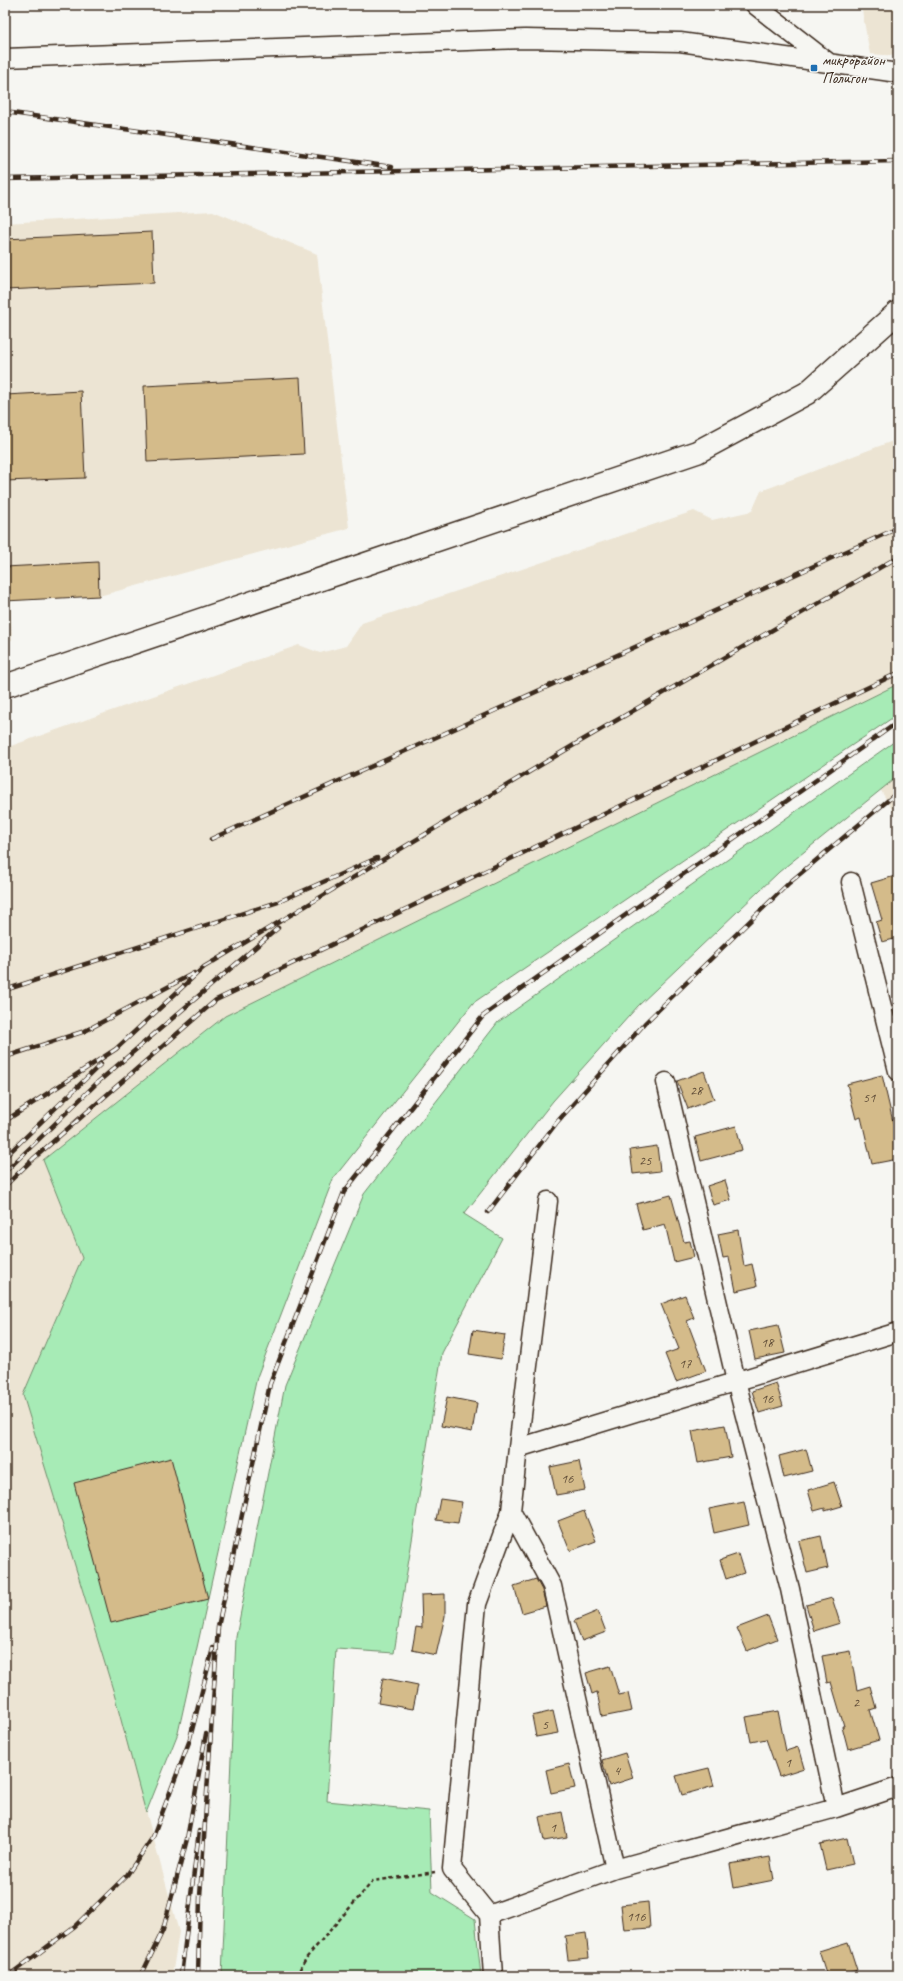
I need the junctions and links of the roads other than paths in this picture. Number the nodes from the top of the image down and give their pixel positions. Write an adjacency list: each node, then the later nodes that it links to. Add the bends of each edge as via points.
1 (755, 5): 3 (street)
2 (5, 58): 3 (street, via 525,39 680,42)
3 (829, 63): 4 (street)
4 (898, 73)
5 (898, 312): 6 (street, via 807,393 697,452)
6 (5, 686)
7 (851, 882): 8 (street)
8 (898, 1071)
9 (666, 1082): 12 (street)
10 (548, 1201): 13 (street)
11 (898, 1332): 12 (street)
12 (736, 1381): 13 (street); 16 (street, via 790,1589)
13 (518, 1448): 14 (street)
14 (511, 1511): 17 (street, via 552,1586); 18 (street, via 477,1604 452,1869)
15 (898, 1787): 16 (street)
16 (836, 1808): 17 (street)
17 (615, 1869): 18 (street)
18 (489, 1915): 19 (street)
19 (493, 1976)

